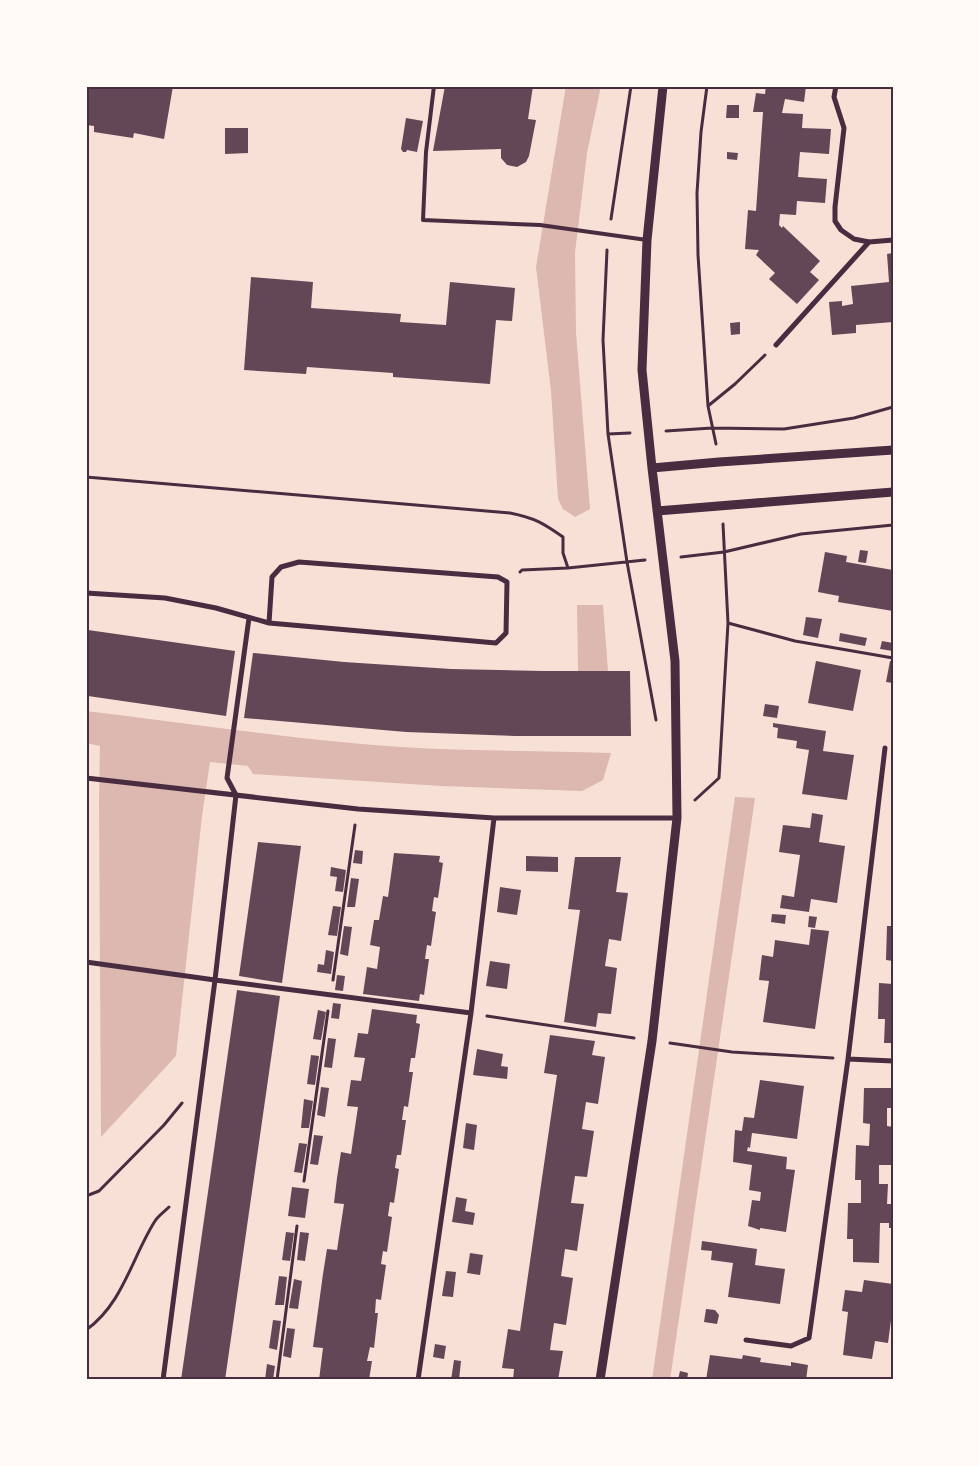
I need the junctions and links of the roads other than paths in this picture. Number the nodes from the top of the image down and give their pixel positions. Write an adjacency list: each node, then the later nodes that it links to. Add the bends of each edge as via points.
1 (434, 86): 4 (lane, via 426,152 423,220 540,225)
2 (663, 86): 4 (street)
3 (836, 86): 6 (street, via 834,97 844,128 836,221 841,230 854,239)
4 (647, 240): 9 (street, via 642,370)
5 (893, 240): 6 (street)
6 (869, 242): 7 (street)
7 (776, 344)
8 (893, 450): 9 (street)
9 (652, 468): 11 (street)
10 (893, 492): 11 (street)
11 (657, 511): 19 (street, via 676,661)
12 (86, 593): 13 (street, via 165,598)
13 (248, 618): 14 (street); 17 (street, via 227,778)
14 (269, 623): 14 (street, via 272,577 281,567 299,562 498,577 508,582 506,633 496,643)
15 (884, 748): 23 (street)
16 (86, 778): 17 (street)
17 (236, 795): 18 (street, via 358,809); 21 (street)
18 (494, 818): 19 (street); 22 (street)
19 (676, 818): 28 (street, via 652,1041)
20 (86, 962): 21 (street)
21 (215, 980): 22 (street); 26 (street)
22 (472, 1014): 27 (street)
23 (848, 1059): 24 (street); 25 (street, via 809,1338 791,1346)
24 (893, 1061)
25 (746, 1340)
26 (163, 1380)
27 (418, 1380)
28 (600, 1380)

